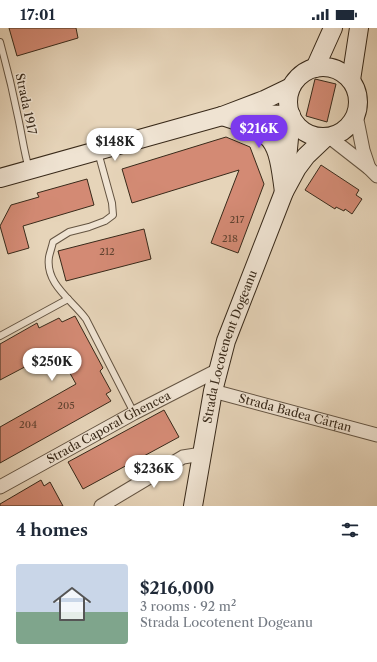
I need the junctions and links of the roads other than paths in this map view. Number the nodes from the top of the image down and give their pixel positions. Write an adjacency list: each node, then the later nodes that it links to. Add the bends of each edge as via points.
1 (333, 28): 4 (main road)
2 (359, 28): 5 (main road)
3 (0, 42): 12 (lane, Strada 1917)
4 (315, 68): 5 (main road, via 335,69); 6 (main road, via 305,71)
5 (351, 80): 7 (main road, via 358,103)
6 (291, 87): 8 (main road); 9 (main road, via 288,97)
7 (356, 114): 10 (main road, via 344,130); 13 (street, via 363,150)
8 (222, 116): 9 (main road, via 247,113); 11 (main road); 15 (main road, via 258,129 267,136 279,157)
9 (291, 116): 10 (main road, via 297,126 306,132); 15 (main road, Strada Locotenent Dogeanu)
10 (327, 137): 13 (street); 15 (main road, Strada Locotenent Dogeanu, via 306,156)
11 (98, 151): 12 (main road); 16 (lane, via 113,215 89,227 69,232 53,242 49,258 51,275 57,288)
12 (30, 170): 14 (main road)
13 (373, 172)
14 (0, 178)
15 (284, 192): 18 (main road, Strada Locotenent Dogeanu, via 226,341)
16 (68, 299): 17 (lane); 20 (lane, via 86,318)
17 (0, 336)
18 (218, 370): 19 (main road, Strada Locotenent Dogeanu); 20 (street, Strada Caporal Ghencea)
19 (213, 391): 21 (street, Strada Badea Cârțan); 22 (main road, Strada Locotenent Dogeanu)
20 (134, 413): 23 (street, Strada Caporal Ghencea)
21 (377, 435)
22 (202, 454): 24 (street, via 183,457); 25 (main road, Strada Locotenent Dogeanu)
23 (0, 487)
24 (101, 506)
25 (193, 506)

